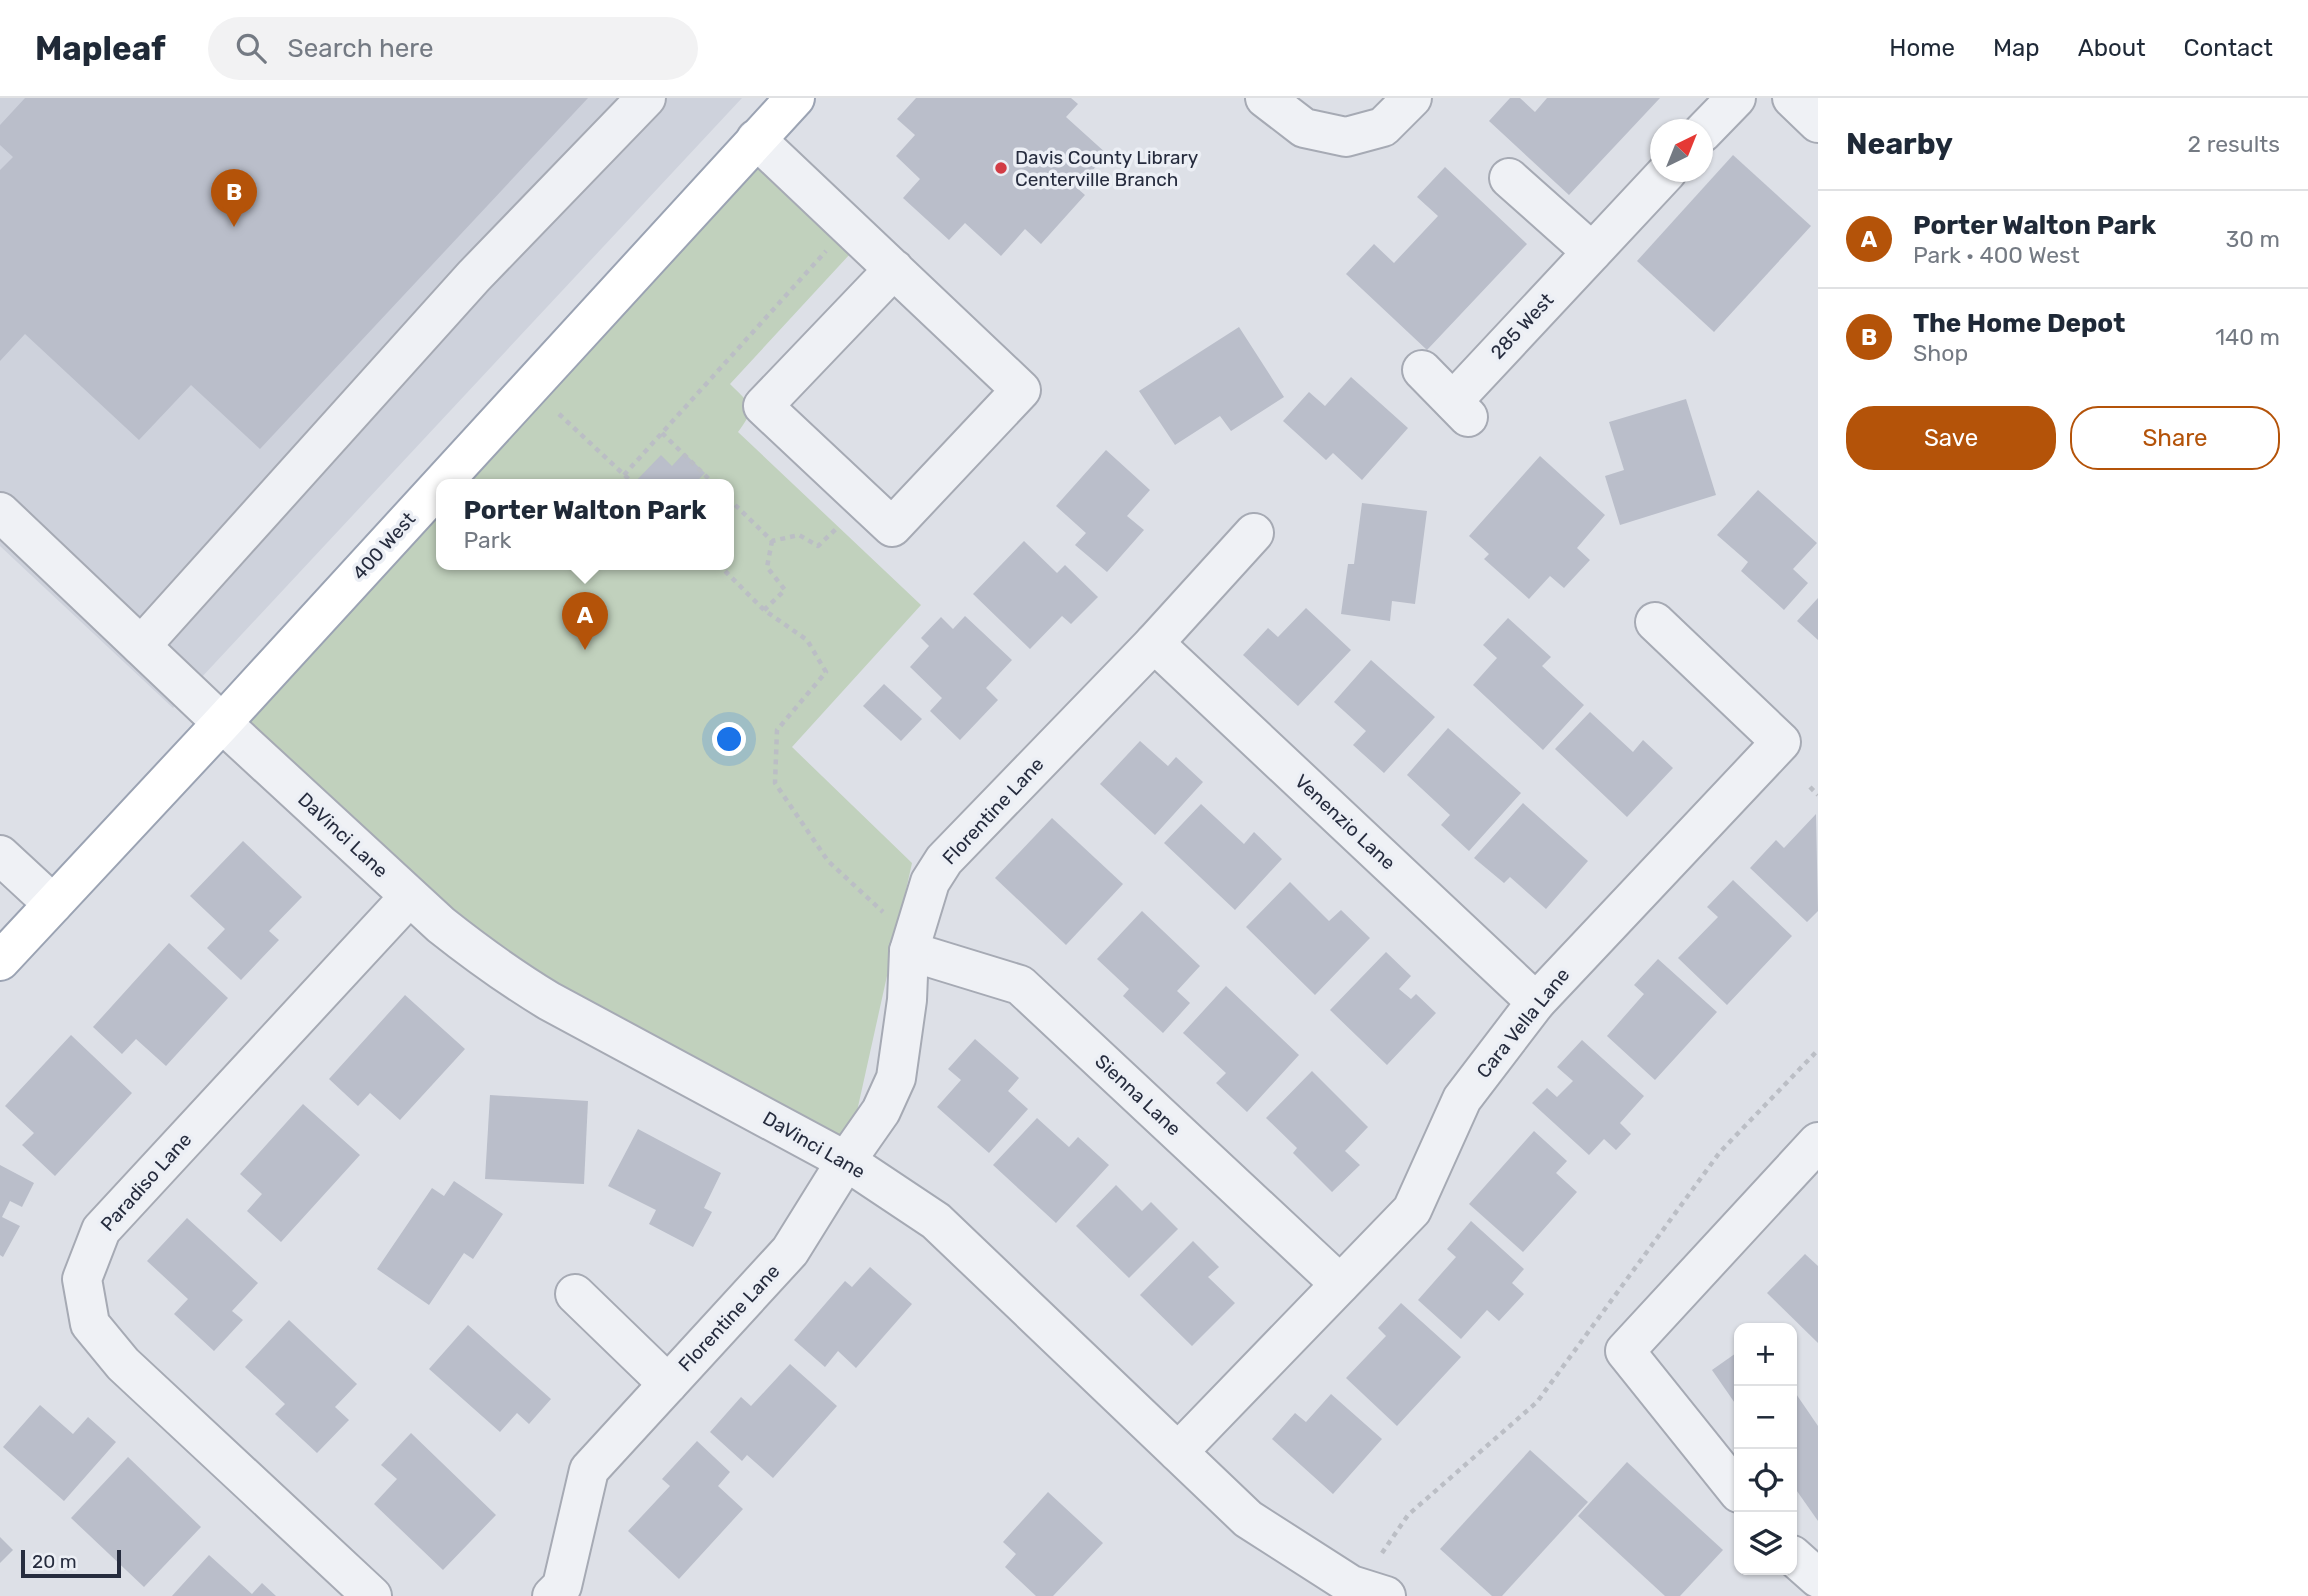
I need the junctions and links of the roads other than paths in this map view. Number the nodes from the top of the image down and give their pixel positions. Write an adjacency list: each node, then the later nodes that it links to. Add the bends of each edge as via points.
1 (646, 98): 21 (street, via 474,276)
2 (795, 98): 9 (main road, 400 West)
3 (1265, 98): 4 (street, via 1304,128 1346,137 1383,127)
4 (1412, 98)
5 (1735, 98): 7 (street)
6 (1792, 98): 8 (street)
7 (1713, 122)
8 (1818, 123)
9 (756, 139): 13 (street); 15 (main road, 400 West)
10 (1509, 178): 12 (street)
11 (1658, 182): 12 (street, 285 West)
12 (1592, 252): 14 (street, 285 West, via 1460,409)
13 (894, 269): 13 (street, via 763,406 892,527 1021,390)
14 (1422, 370)
15 (445, 479)
16 (436, 489): 22 (main road, 400 West)
17 (0, 512): 21 (street, DaVinci Lane)
18 (1254, 533): 20 (street, Florentine Lane)
19 (1655, 622): 28 (street, Cara Vella Lane, via 1781,742)
20 (1154, 643): 26 (street, Florentine Lane, via 944,860 930,882); 28 (street, Venenzio Lane)
21 (141, 646): 22 (street, DaVinci Lane)
22 (222, 723): 24 (street, DaVinci Lane); 25 (main road, 400 West)
23 (0, 855): 25 (street)
24 (409, 897): 30 (street, DaVinci Lane, via 530,990); 39 (street, Paradiso Lane, via 101,1230 82,1279 90,1324 123,1364)
25 (53, 904): 27 (main road, 400 West)
26 (909, 951): 30 (street, Florentine Lane, via 896,1078 881,1111); 31 (street, Sienna Lane, via 1020,985)
27 (0, 961)
28 (1536, 1002): 31 (street, Cara Vella Lane, via 1462,1098 1412,1210)
29 (1818, 1144): 35 (street, via 1625,1351)
30 (846, 1161): 33 (street, Florentine Lane, via 790,1251); 34 (street, DaVinci Lane, via 936,1221)
31 (1340, 1284): 34 (street, Cara Vella Lane)
32 (575, 1294): 33 (street)
33 (668, 1384): 40 (street, Florentine Lane, via 589,1470 562,1586)
34 (1178, 1452): 38 (street, DaVinci Lane, via 1248,1519 1351,1585)
35 (1734, 1487)
36 (1797, 1559): 37 (street)
37 (1818, 1578)
38 (1384, 1595)
39 (372, 1596)
40 (552, 1596)

